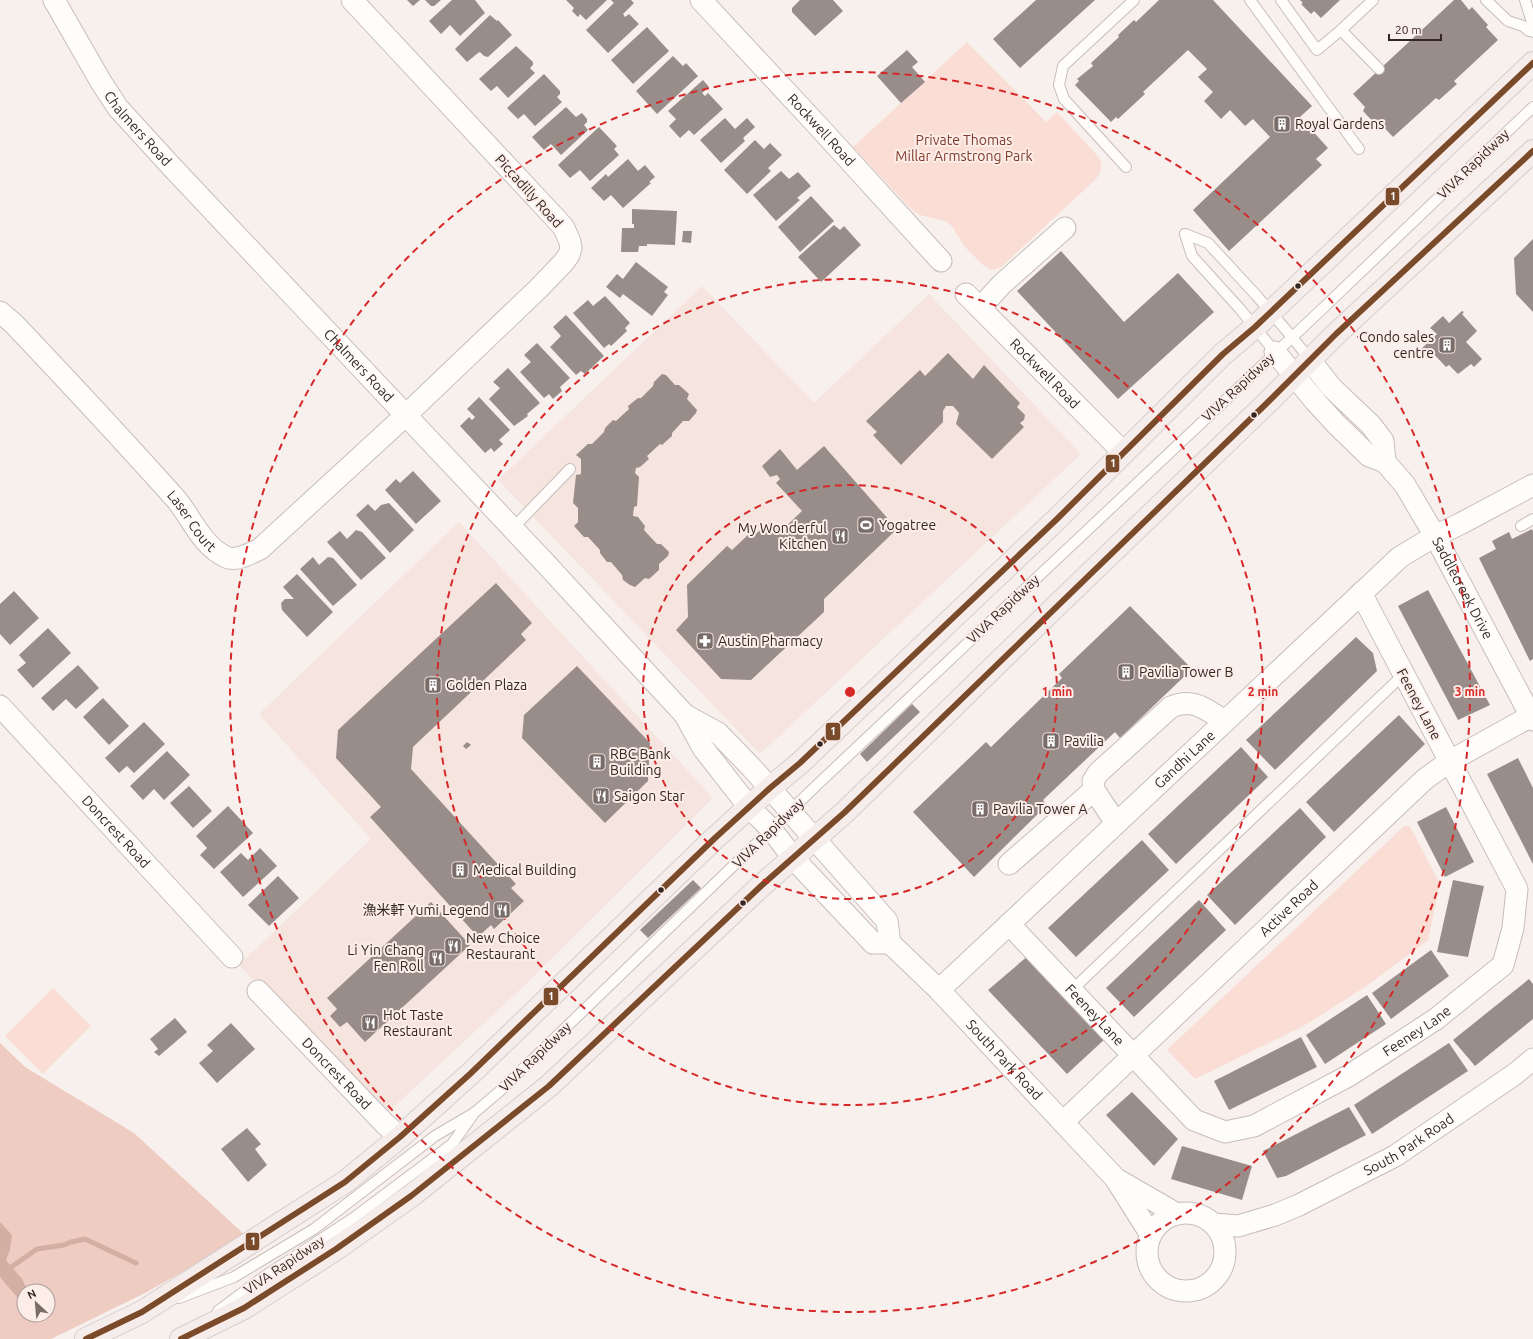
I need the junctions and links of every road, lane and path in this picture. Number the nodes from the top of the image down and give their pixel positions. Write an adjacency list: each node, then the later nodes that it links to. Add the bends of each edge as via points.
1 (54, 0): 28 (street, Chalmers Road, via 118,108)
2 (352, 0): 28 (street, Piccadilly Road, via 558,220 564,228 571,248 563,263 538,289)
3 (701, 0): 20 (street, Rockwell Road)
4 (1134, 0): 18 (lane, via 1063,66 1059,85 1064,100)
5 (1250, 0): 16 (lane)
6 (1281, 0): 11 (lane, via 1317,50)
7 (1373, 0): 11 (lane)
8 (1486, 0): 12 (lane, via 1504,19)
9 (1525, 0): 10 (lane)
10 (1533, 26)
11 (1341, 30): 14 (lane)
12 (1533, 32)
13 (1533, 63): 22 (main road)
14 (1379, 69)
15 (1533, 107): 24 (lane, VIVA Rapidway)
16 (1359, 149)
17 (1533, 151): 26 (main road)
18 (1126, 167)
19 (1065, 228): 29 (street, Rockwell Road, via 1002,284 973,301)
20 (941, 261)
21 (0, 312): 28 (street, Laser Court, via 114,429 185,510 199,534 215,550 228,558 242,557 260,548)
22 (1270, 312): 23 (main road); 23 (lane, via 1208,243 1185,234 1192,256); 24 (lane)
23 (1254, 327): 25 (lane); 29 (main road, via 1223,354)
24 (1292, 337): 25 (lane, VIVA Rapidway); 26 (lane)
25 (1275, 352): 27 (street, Saddlecreek Drive); 47 (lane, VIVA Rapidway)
26 (1310, 360): 27 (main road); 30 (street, via 1331,387 1371,425 1383,441)
27 (1294, 376): 30 (street, Saddlecreek Drive, via 1336,424 1369,456); 50 (main road)
28 (406, 415): 35 (street, Chalmers Road)
29 (1124, 453): 44 (main road, via 811,752)
30 (1385, 462): 36 (street, Saddlecreek Drive, via 1404,485)
31 (570, 469): 35 (lane)
32 (1533, 485): 36 (street, Gandhi Lane)
33 (1533, 519): 34 (lane)
34 (1521, 526)
35 (512, 529): 40 (street, Chalmers Road)
36 (1435, 536): 37 (street, Gandhi Lane, via 1400,557); 41 (street, Saddlecreek Drive)
37 (1362, 593): 38 (street, Feeney Lane); 42 (street, Gandhi Lane)
38 (1404, 674): 43 (street, Feeney Lane); 57 (lane)
39 (0, 706): 55 (street, Doncrest Road)
40 (685, 715): 44 (street, Chalmers Road, via 718,733); 46 (street, Chalmers Road, via 703,748)
41 (1532, 717): 43 (street, Active Road)
42 (1225, 721): 45 (street, via 1194,703 1182,702 1172,707 1098,773 1092,781); 48 (street, Gandhi Lane)
43 (1450, 761): 59 (street, Active Road, via 1425,779); 59 (street, Feeney Lane, via 1517,889 1513,928 1503,965 1436,1019 1363,1067 1254,1126 1226,1132 1194,1120)
44 (770, 788): 46 (main road); 47 (street, Chalmers Road)
45 (1094, 790): 48 (street); 52 (street)
46 (749, 807): 49 (street); 63 (main road, via 470,1074)
47 (791, 811): 49 (lane, VIVA Rapidway); 50 (street, Chalmers Road)
48 (1116, 823): 53 (street, Gandhi Lane)
49 (772, 830): 51 (street); 61 (lane, VIVA Rapidway, via 506,1086)
50 (815, 839): 51 (main road); 54 (street, via 888,921)
51 (793, 858): 54 (street, via 873,943); 71 (main road, via 549,1086 411,1196 336,1249 244,1308)
52 (1009, 864)
53 (1009, 924): 56 (street, Gandhi Lane); 57 (street, Feeney Lane)
54 (890, 943): 56 (street, South Park Road)
55 (232, 957)
56 (939, 990): 62 (street, South Park Road)
57 (1072, 990): 59 (street, Feeney Lane)
58 (258, 991): 63 (street, Doncrest Road)
59 (1133, 1055): 62 (street, Active Road)
60 (1533, 1059): 66 (street, South Park Road, via 1395,1156)
61 (474, 1113): 70 (lane, VIVA Rapidway, via 435,1136 314,1228 234,1277); 71 (lane, VIVA Rapidway, via 452,1144 352,1219 262,1278)
62 (1063, 1122): 64 (street, South Park Road)
63 (400, 1137): 70 (main road, via 345,1182)
64 (1116, 1178): 65 (street, South Park Road); 68 (street, South Park Road)
65 (1177, 1214): 67 (street, via 1203,1216); 68 (street, via 1166,1218)
66 (1275, 1215): 67 (street, South Park Road, via 1238,1226); 69 (street, South Park Road, via 1243,1238)
67 (1214, 1224): 69 (street, via 1222,1234 1226,1246)
68 (1151, 1235): 69 (street, via 1147,1248 1148,1261 1154,1274 1163,1284 1175,1290 1201,1288 1213,1281 1221,1271)
69 (1225, 1258)
70 (142, 1312): 72 (main road)
71 (182, 1338)
72 (86, 1339)

